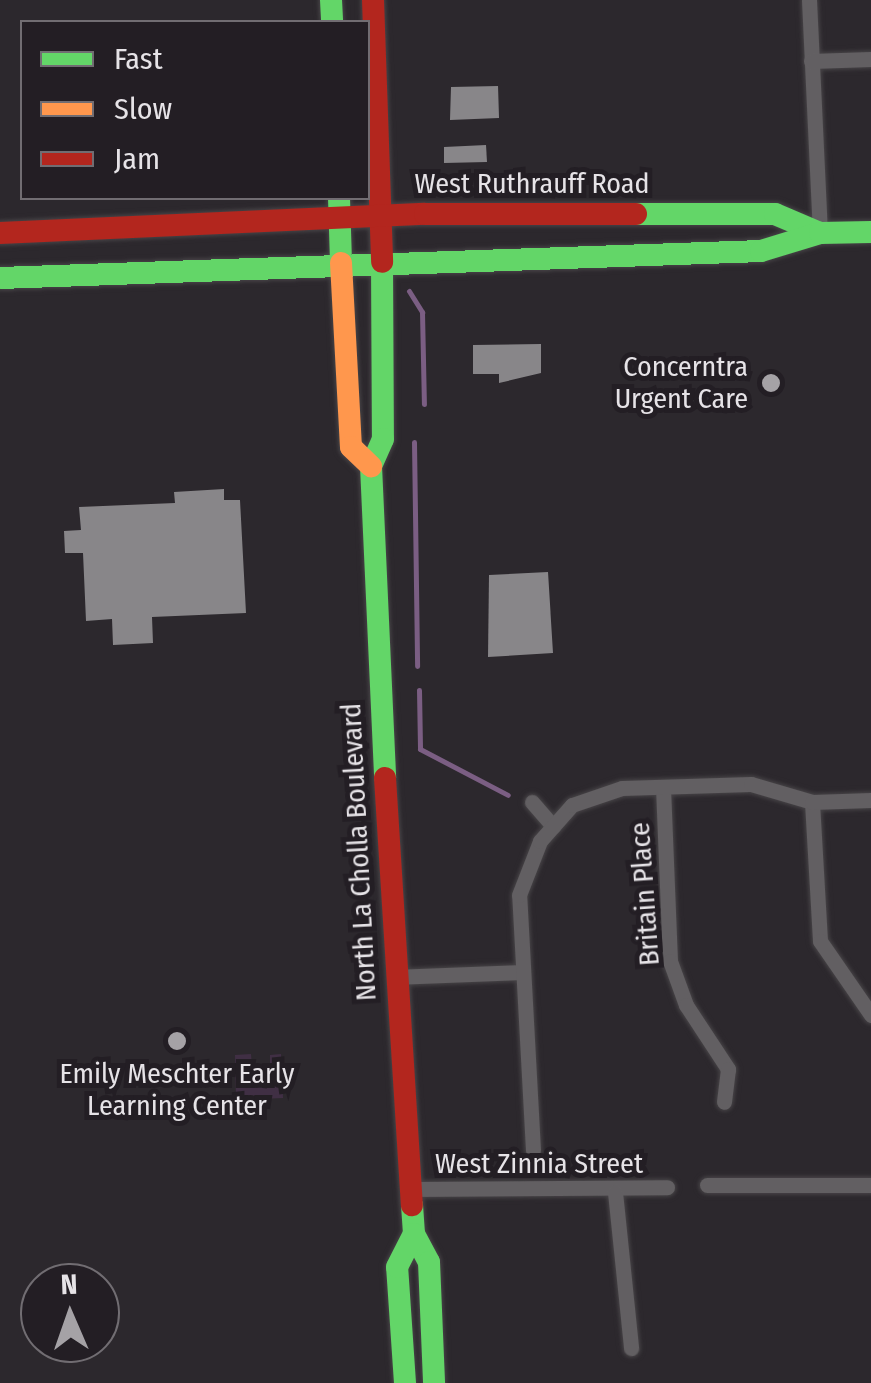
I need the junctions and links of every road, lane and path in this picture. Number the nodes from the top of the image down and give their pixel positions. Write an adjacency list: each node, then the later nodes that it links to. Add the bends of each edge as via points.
1 (373, 0): 6 (main road, North La Cholla Boulevard)
2 (809, 0): 4 (street)
3 (871, 59): 4 (street)
4 (811, 61): 7 (street)
5 (339, 207): 6 (main road, West Ruthrauff Road); 9 (main road, West Ruthrauff Road); 11 (main road, North La Cholla Boulevard)
6 (381, 215): 7 (main road, West Ruthrauff Road, via 775,214); 10 (main road, North La Cholla Boulevard)
7 (820, 232): 8 (main road, West Ruthrauff Road); 10 (main road, West Ruthrauff Road, via 761,251)
8 (871, 232)
9 (0, 233)
10 (382, 262): 11 (main road, West Ruthrauff Road); 13 (main road, North La Cholla Boulevard, via 383,439)
11 (341, 263): 12 (main road, West Ruthrauff Road); 13 (main road, North La Cholla Boulevard, via 351,447)
12 (0, 278)
13 (372, 466): 20 (main road, North La Cholla Boulevard)
14 (664, 787): 17 (street, via 751,784); 18 (street, via 622,788 572,805); 22 (street, Britain Place, via 670,961 686,1005 728,1069)
15 (871, 800): 17 (street)
16 (532, 802): 18 (street)
17 (812, 802): 21 (street, via 820,941)
18 (553, 826): 19 (street, via 519,895)
19 (522, 972): 20 (street); 23 (street)
20 (394, 977): 27 (main road, North La Cholla Boulevard)
21 (871, 1016)
22 (724, 1102)
23 (533, 1150)
24 (871, 1184): 25 (street)
25 (708, 1185)
26 (666, 1187): 28 (street, West Zinnia Street)
27 (411, 1189): 28 (street, West Zinnia Street); 29 (main road, North La Cholla Boulevard)
28 (615, 1192): 30 (street)
29 (414, 1234): 31 (main road, North La Cholla Boulevard, via 397,1267); 32 (main road, North La Cholla Boulevard, via 429,1262)
30 (631, 1348)
31 (405, 1383)
32 (434, 1383)

